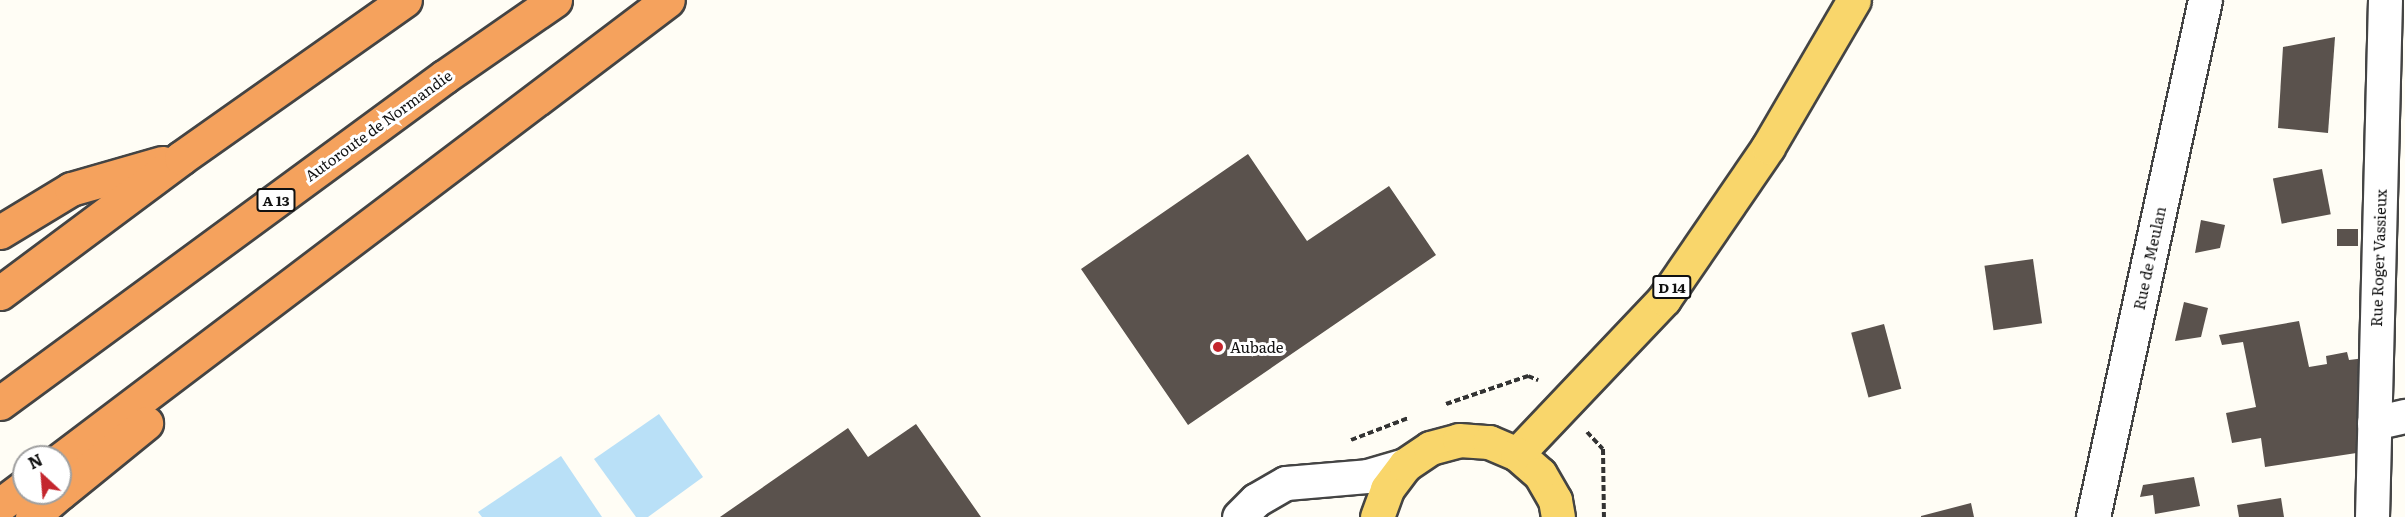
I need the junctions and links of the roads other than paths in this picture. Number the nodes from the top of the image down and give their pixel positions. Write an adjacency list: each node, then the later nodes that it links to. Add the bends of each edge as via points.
1 (405, 0): 7 (highway)
2 (555, 0): 11 (highway, Autoroute de Normandie / A 13, via 434,84)
3 (668, 0): 9 (highway)
4 (1854, 0): 14 (main road, D 14, via 1768,147 1664,299)
5 (2205, 0): 22 (street, Rue de Meulan)
6 (2385, 0): 12 (street, Rue Roger Vassieux)
7 (181, 158): 8 (highway, via 71,189); 10 (highway)
8 (0, 232)
9 (304, 278): 13 (highway); 16 (highway, via 209,372)
10 (0, 293)
11 (0, 403)
12 (2389, 420): 23 (street, Rue Roger Vassieux)
13 (72, 451)
14 (1517, 454): 15 (main road, via 1490,442 1459,440 1430,448); 21 (main road, via 1540,474 1555,500)
15 (1405, 465): 19 (street, via 1367,476 1286,483 1256,500); 20 (main road, via 1386,489)
16 (72, 483)
17 (46, 505): 18 (highway)
18 (32, 517)
19 (1239, 517)
20 (1377, 517)
21 (1558, 517)
22 (2094, 517)
23 (2372, 517)

